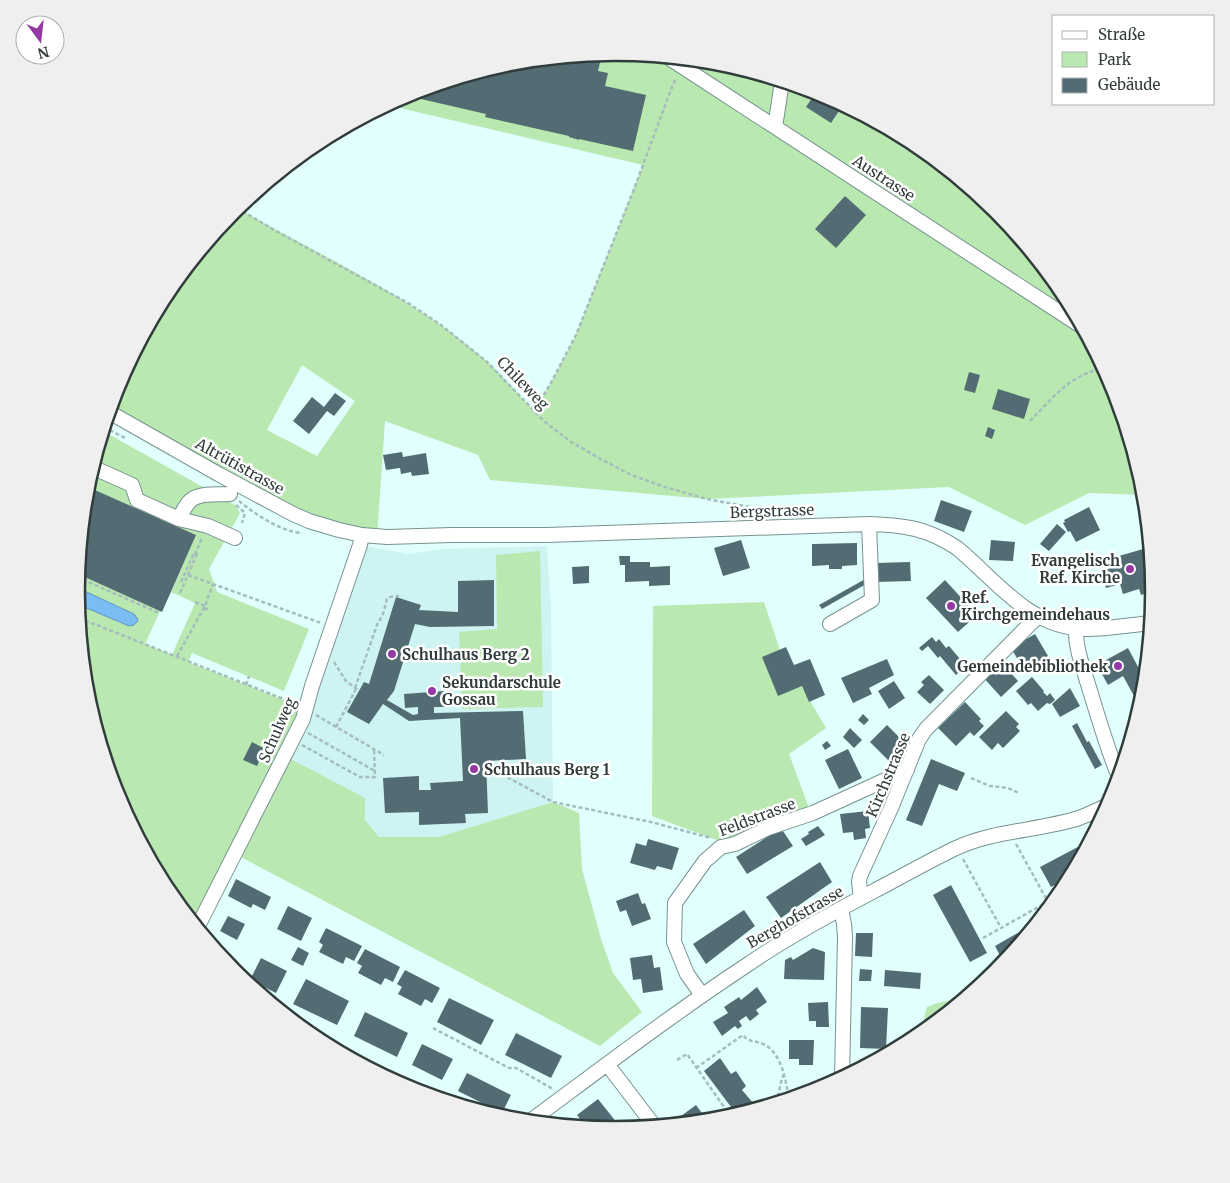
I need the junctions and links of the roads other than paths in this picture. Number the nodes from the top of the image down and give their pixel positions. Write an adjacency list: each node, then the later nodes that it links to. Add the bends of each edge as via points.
1 (681, 66): 3 (street, Austrasse)
2 (781, 88): 3 (street)
3 (776, 127): 4 (street, Austrasse)
4 (1069, 318)
5 (115, 415): 10 (street, Altrütistrasse, via 293,514)
6 (99, 470): 8 (street, via 132,485 137,500)
7 (234, 497): 8 (street, via 207,495 193,499)
8 (180, 519): 11 (street, via 208,526)
9 (869, 524): 10 (street, Bergstrasse, via 547,535); 12 (street, Bergstrasse, via 920,529 945,540); 13 (street, via 872,600)
10 (362, 535): 21 (street, Schulweg, via 296,734)
11 (234, 538)
12 (1038, 616): 15 (street, Bergstrasse, via 1058,625); 17 (street, Kirchstrasse, via 926,729)
13 (830, 624)
14 (1144, 624): 15 (street, Bergstrasse)
15 (1076, 628): 16 (street, via 1078,649)
16 (1115, 767)
17 (907, 770): 19 (street, Kirchstrasse, via 860,876); 22 (street, Feldstrasse, via 813,813 721,847 705,861 675,903 674,942 687,974)
18 (1098, 810): 19 (street, Berghofstrasse, via 1078,818 982,838 957,847)
19 (861, 898): 20 (street, Berghofstrasse)
20 (841, 909): 22 (street, Berghofstrasse, via 772,948); 24 (street, via 845,937)
21 (200, 922)
22 (702, 995): 23 (street, Berghofstrasse)
23 (607, 1064): 25 (street, Berghofstrasse); 26 (street)
24 (842, 1070)
25 (538, 1116)
26 (651, 1121)

